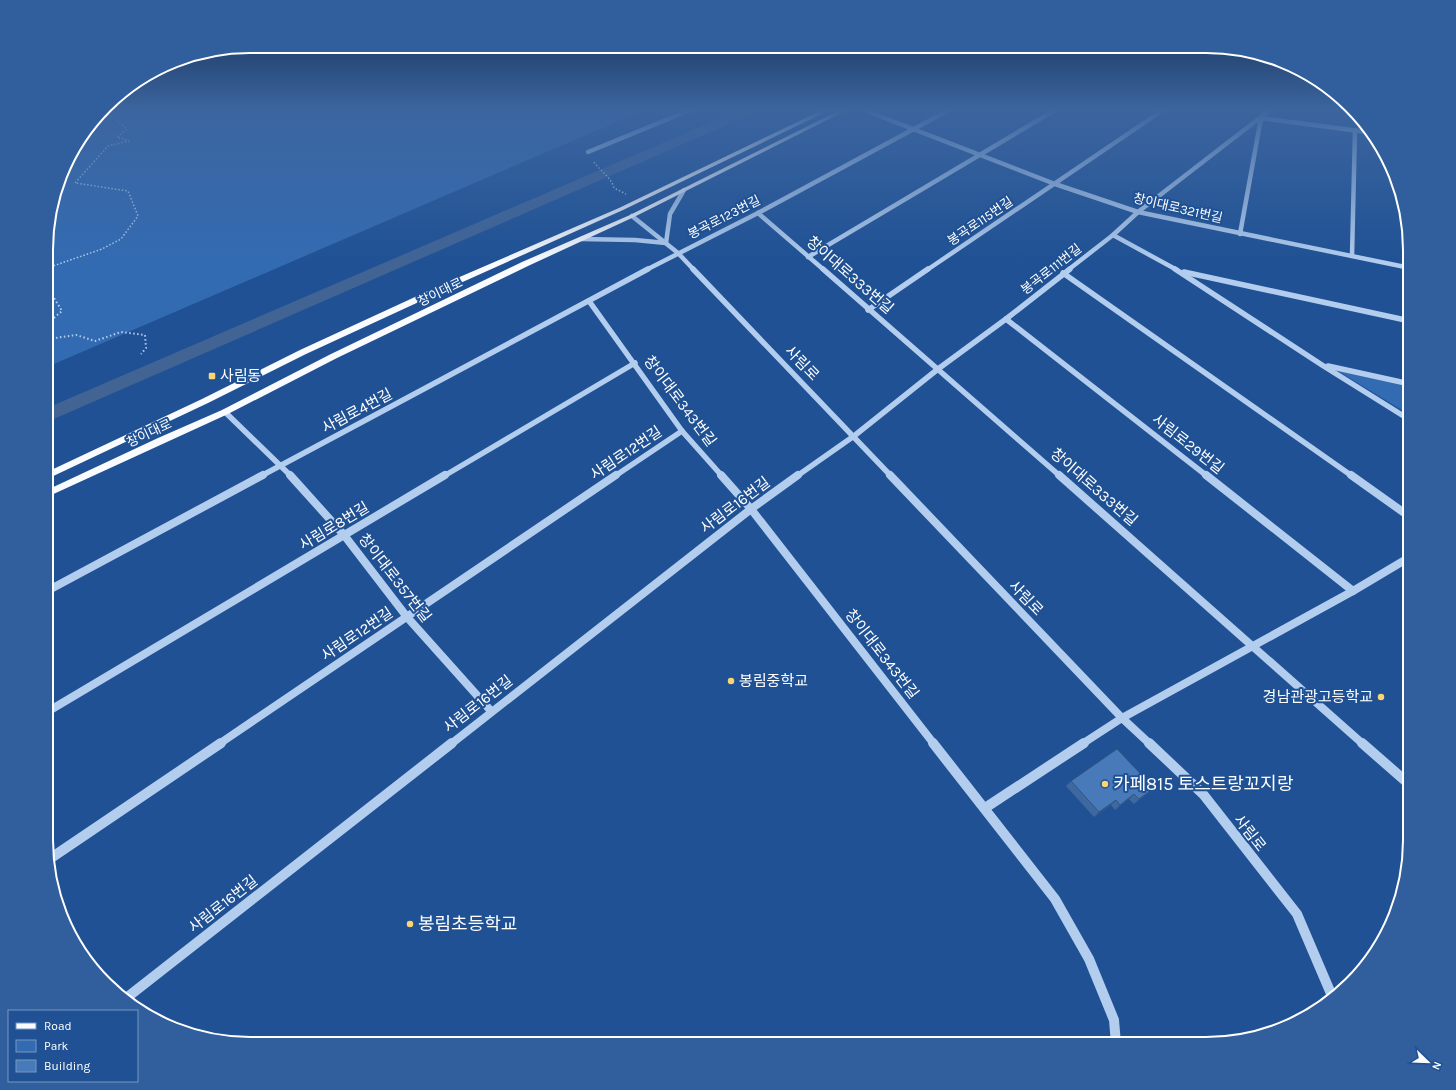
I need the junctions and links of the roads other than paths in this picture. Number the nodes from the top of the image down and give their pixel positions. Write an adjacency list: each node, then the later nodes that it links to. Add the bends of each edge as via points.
1 (721, 161): 12 (main road, 창이대로)
2 (742, 161): 11 (main road, 창이대로)
3 (854, 161): 14 (street, 봉곡로123번길)
4 (969, 161): 22 (street)
5 (994, 161): 10 (street, 창이대로321번길)
6 (1089, 161): 10 (street, 봉곡로115번길)
7 (1205, 161): 13 (street, 봉곡로111번길)
8 (1253, 161): 16 (street, 창이대로321번길)
9 (1354, 161): 21 (street)
10 (1055, 184): 13 (street, 창이대로321번길); 27 (street, 봉곡로115번길)
11 (684, 190): 15 (main road, 창이대로); 19 (street, via 670,214)
12 (621, 209): 15 (main road); 39 (main road, 창이대로, via 310,349)
13 (1138, 212): 16 (street, 창이대로321번길); 17 (street, 봉곡로111번길)
14 (758, 214): 20 (street, 봉곡로123번길); 22 (street, 창이대로333번길)
15 (632, 216): 18 (main road, 창이대로); 19 (street, 사림로)
16 (1240, 234): 21 (street, 창이대로321번길)
17 (1113, 235): 24 (street); 25 (street, 봉곡로111번길)
18 (581, 239): 19 (street); 34 (main road, 창이대로, via 334,356)
19 (666, 243): 20 (street, 사림로)
20 (678, 253): 26 (street, 사림로4번길); 37 (street, 사림로)
21 (1352, 256): 23 (street, 창이대로321번길)
22 (808, 257): 27 (street, 창이대로333번길)
23 (1403, 267)
24 (1179, 271): 29 (street); 31 (street)
25 (1063, 273): 28 (street, 봉곡로111번길); 42 (street)
26 (589, 301): 30 (street, 창이대로343번길); 38 (street, 사림로4번길)
27 (868, 310): 32 (street, 창이대로333번길)
28 (1006, 319): 32 (street, 봉곡로111번길); 46 (street, 사림로29번길)
29 (1403, 319)
30 (634, 363): 36 (street, 창이대로343번길); 43 (street, 사림로8번길)
31 (1322, 365): 33 (street); 35 (street)
32 (938, 369): 37 (street, 봉곡로111번길); 48 (street, 창이대로333번길)
33 (1403, 382)
34 (225, 412): 38 (street, 창이대로357번길); 40 (main road, 창이대로)
35 (1403, 416)
36 (682, 431): 41 (street, 창이대로343번길); 47 (street, 사림로12번길)
37 (854, 436): 41 (street, 사림로16번길); 51 (street, 사림로)
38 (281, 466): 43 (street, 창이대로357번길); 45 (street, 사림로4번길)
39 (53, 473)
40 (53, 491)
41 (751, 509): 50 (street, 사림로16번길); 53 (street, 창이대로343번길)
42 (1403, 512)
43 (344, 535): 47 (street, 창이대로357번길); 49 (street, 사림로8번길)
44 (1403, 561): 46 (street)
45 (53, 588)
46 (1353, 591): 48 (street)
47 (407, 617): 50 (street, 창이대로357번길); 54 (street, 사림로12번길)
48 (1252, 645): 51 (street); 52 (street, 창이대로333번길)
49 (53, 708)
50 (491, 711): 56 (street, 사림로16번길)
51 (1122, 718): 53 (street); 55 (street, 사림로, via 1203,794 1297,914)
52 (1403, 778)
53 (985, 808): 57 (street, 창이대로343번길, via 1055,899 1089,959 1114,1020)
54 (54, 856)
55 (1330, 992)
56 (129, 995)
57 (1115, 1037)

